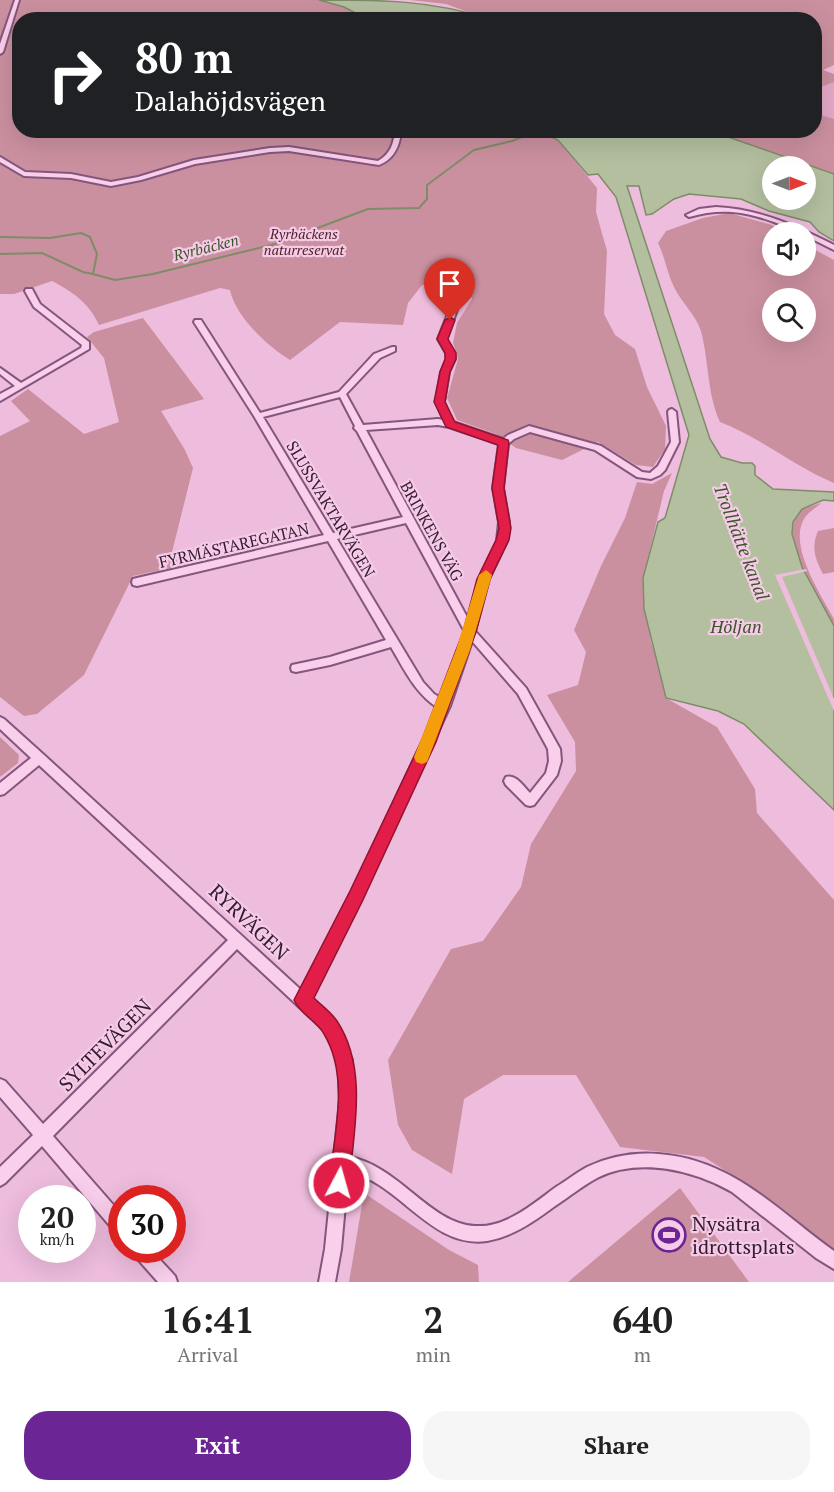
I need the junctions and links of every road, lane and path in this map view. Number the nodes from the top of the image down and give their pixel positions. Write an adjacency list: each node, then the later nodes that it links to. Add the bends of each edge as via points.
1 (12, 13): 2 (street)
2 (0, 52)
3 (396, 138): 4 (street, via 394,148 379,163 280,150 194,162 111,184 71,176 24,174)
4 (0, 159)
5 (689, 215): 6 (street, via 714,207 729,208)
6 (771, 222)
7 (816, 239): 8 (street)
8 (834, 248)
9 (29, 291): 14 (street, via 37,305 86,344 86,349)
10 (465, 293): 19 (street, via 442,339 451,359 440,402)
11 (198, 322): 18 (street, SLUSSVAKTARVÄGEN)
12 (392, 349): 15 (street, via 377,357)
13 (0, 370): 14 (street)
14 (20, 386): 16 (street)
15 (342, 394): 18 (street); 20 (street, BRINKENS VÄG)
16 (0, 398)
17 (672, 412): 21 (street, via 675,442 662,468 651,476 640,475 598,448 529,429)
18 (258, 416): 23 (street, SLUSSVAKTARVÄGEN)
19 (450, 424): 20 (street, via 417,422); 21 (street)
20 (358, 428): 22 (street, BRINKENS VÄG)
21 (504, 443): 25 (street, via 498,488 505,528 484,579)
22 (408, 519): 23 (street, FYRMÄSTAREGATAN); 25 (street, BRINKENS VÄG)
23 (330, 538): 24 (street, FYRMÄSTAREGATAN); 26 (street, SLUSSVAKTARVÄGEN)
24 (137, 582)
25 (470, 632): 28 (street); 31 (street, BRINKENS VÄG, via 522,691 554,749 551,775 530,801)
26 (392, 642): 27 (street); 28 (street, SLUSSVAKTARVÄGEN, via 419,686)
27 (296, 668)
28 (444, 706): 34 (street)
29 (0, 722): 30 (street, RYRVÄGEN)
30 (40, 758): 32 (street); 33 (street, RYRVÄGEN)
31 (510, 781)
32 (0, 790)
33 (237, 940): 34 (street, RYRVÄGEN); 36 (street, SYLTEVÄGEN)
34 (303, 1000): 37 (street, RYRVÄGEN, via 330,1026 345,1060 347,1100)
35 (0, 1086): 36 (street)
36 (42, 1136): 38 (street, SYLTEVÄGEN); 39 (street)
37 (342, 1163): 40 (street, via 361,1165 455,1229 474,1234 510,1227 607,1167 628,1161 660,1161 697,1168 736,1186); 43 (street, RYRVÄGEN)
38 (0, 1178)
39 (108, 1211)
40 (834, 1262)
41 (152, 1263): 42 (street)
42 (169, 1282)
43 (327, 1282)

